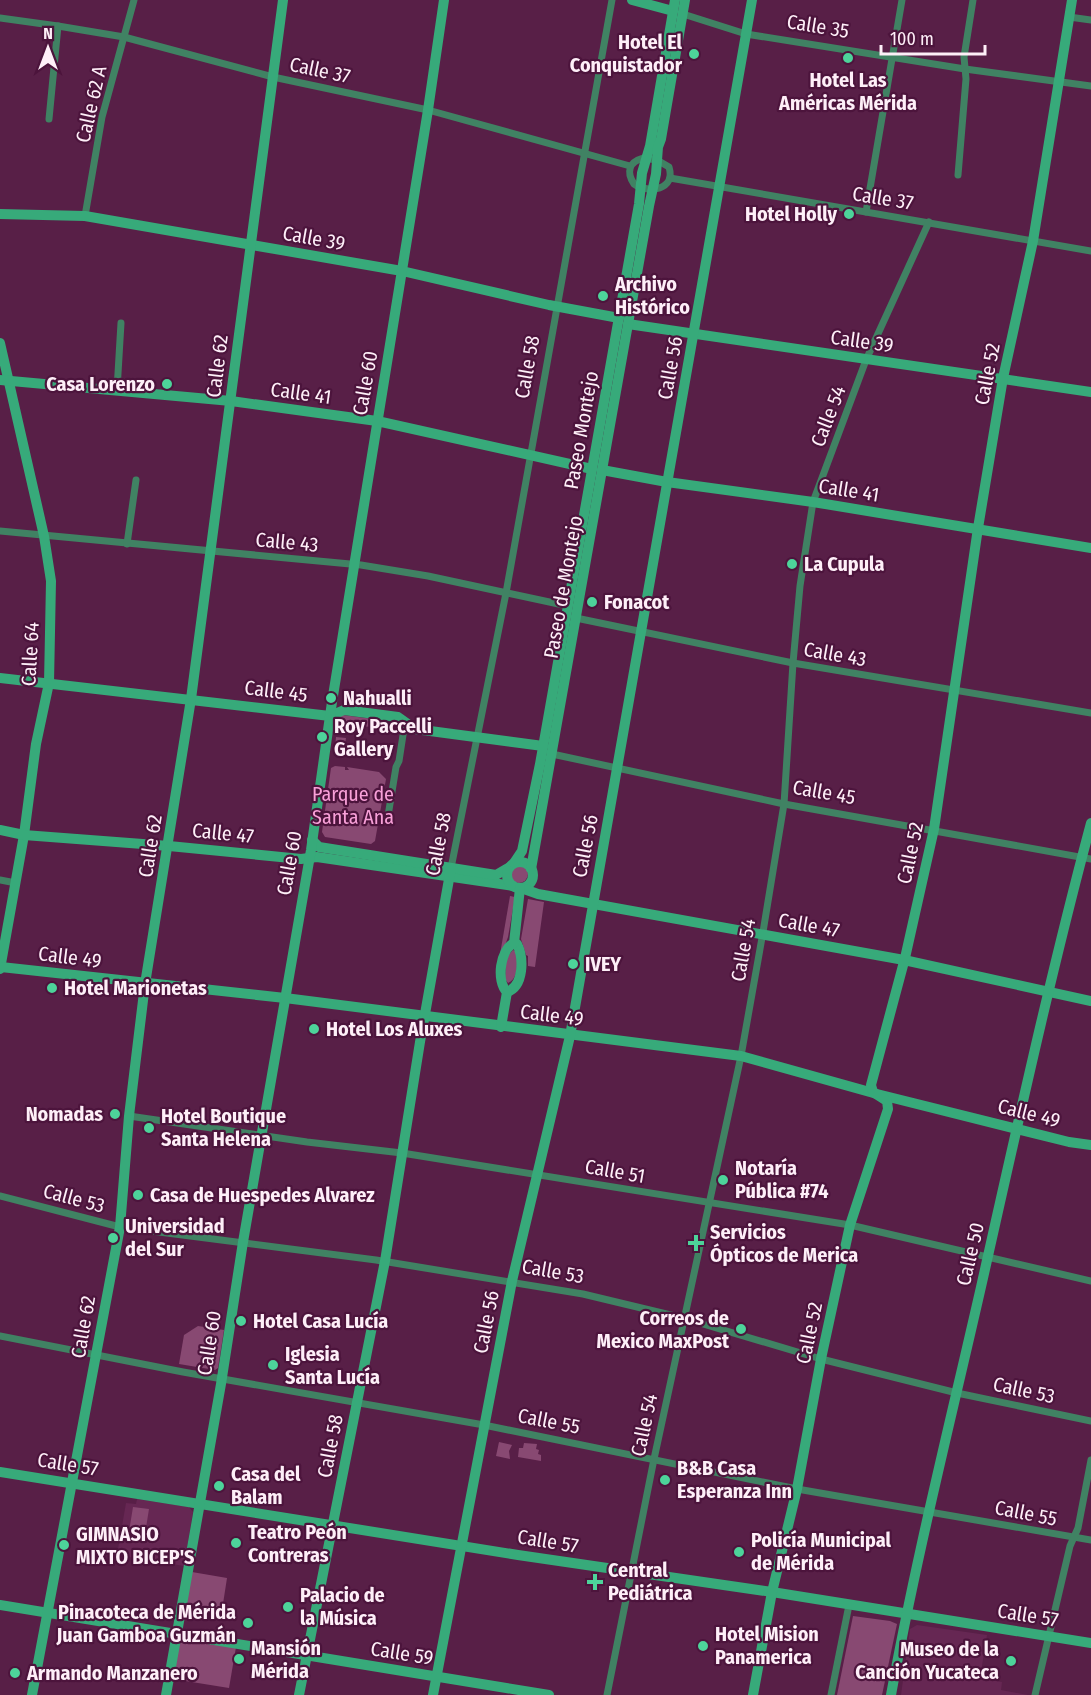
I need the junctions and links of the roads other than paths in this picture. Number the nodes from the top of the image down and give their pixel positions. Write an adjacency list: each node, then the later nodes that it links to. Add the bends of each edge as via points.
1 (134, 0): 17 (street, Calle 62 A)
2 (283, 0): 20 (main road, Calle 62)
3 (442, 0): 23 (main road, Calle 60)
4 (612, 0): 25 (street, Calle 58)
5 (632, 0): 11 (main road, Calle 35)
6 (685, 0): 11 (main road, Paseo Montejo)
7 (752, 0): 16 (main road, Calle 56)
8 (902, 0): 18 (street)
9 (973, 0): 19 (street)
10 (1072, 0): 12 (main road, Calle 52)
11 (677, 9): 16 (street, Calle 35); 26 (main road, Paseo Montejo)
12 (1069, 17): 14 (street); 21 (main road, Calle 52)
13 (0, 18): 15 (street, Calle 37)
14 (1091, 20)
15 (58, 26): 17 (street, Calle 37); 24 (street)
16 (746, 33): 18 (street, Calle 35); 30 (main road, Calle 56)
17 (124, 37): 20 (street, Calle 37); 34 (street, Calle 62 A, via 102,117)
18 (892, 57): 19 (street, Calle 35); 32 (street)
19 (965, 69): 21 (street, Calle 35); 28 (street)
20 (273, 77): 23 (street, Calle 37); 37 (main road, Calle 62)
21 (1058, 82): 22 (street, Calle 35); 36 (main road, Calle 52)
22 (1091, 86)
23 (428, 110): 25 (street, Calle 37); 39 (main road, Calle 60)
24 (49, 119)
25 (584, 154): 27 (street, Calle 37); 40 (street, Calle 58)
26 (652, 159): 27 (street, via 635,161); 29 (street, via 669,167); 31 (main road, Paseo Montejo, via 642,173)
27 (630, 166): 31 (street, via 630,179)
28 (958, 175)
29 (670, 178): 30 (street, Calle 37); 31 (street, via 665,186)
30 (719, 187): 32 (street, Calle 37); 43 (main road, Calle 56)
31 (647, 189): 41 (main road, Paseo Montejo); 41 (main road, Paseo Montejo, via 649,206)
32 (866, 212): 35 (street, Calle 37)
33 (0, 214): 34 (main road, Calle 39)
34 (85, 216): 37 (main road, Calle 39)
35 (929, 222): 36 (street, Calle 37); 45 (street, Calle 54)
36 (1033, 241): 38 (street, Calle 37); 46 (main road, Calle 52)
37 (251, 244): 39 (main road, Calle 39); 50 (main road, Calle 62)
38 (1091, 251)
39 (402, 271): 40 (main road, Calle 39); 51 (main road, Calle 60)
40 (556, 306): 41 (main road, Calle 39); 52 (street, Calle 58)
41 (623, 321): 43 (main road, Calle 39); 53 (main road, Paseo Montejo)
42 (121, 323): 48 (street)
43 (695, 333): 45 (main road, Calle 39); 55 (main road, Calle 56)
44 (0, 343): 47 (main road, Calle 64)
45 (866, 360): 46 (main road, Calle 39); 56 (street, Calle 54)
46 (1004, 378): 49 (main road, Calle 39); 57 (main road, Calle 52)
47 (4, 380): 48 (main road, Calle 41); 59 (main road, Calle 64)
48 (117, 390): 50 (main road, Calle 41)
49 (1091, 392)
50 (231, 401): 51 (main road, Calle 41); 62 (main road, Calle 62)
51 (377, 421): 52 (main road, Calle 41); 63 (main road, Calle 60)
52 (529, 456): 53 (main road, Calle 41); 64 (street, Calle 58)
53 (597, 469): 55 (main road, Calle 41); 65 (main road, Paseo Montejo); 66 (main road, Paseo de Montejo)
54 (136, 480): 60 (street)
55 (667, 482): 56 (main road, Calle 41); 67 (main road, Calle 56)
56 (813, 502): 57 (main road, Calle 41); 68 (street, Calle 54)
57 (978, 528): 61 (main road, Calle 41); 71 (main road, Calle 52)
58 (0, 531): 59 (street, Calle 43)
59 (44, 536): 60 (street, Calle 43); 70 (main road, Calle 64, via 51,581)
60 (127, 544): 62 (street, Calle 43)
61 (1091, 548)
62 (209, 552): 63 (street, Calle 43); 72 (main road, Calle 62)
63 (354, 565): 64 (street, Calle 43); 74 (main road, Calle 60)
64 (506, 593): 65 (street, Calle 43); 76 (street, Calle 58)
65 (568, 606): 77 (main road, Paseo Montejo)
66 (576, 618): 67 (street, Calle 43); 78 (main road, Paseo de Montejo)
67 (640, 630): 68 (street, Calle 43); 79 (main road, Calle 56)
68 (793, 663): 71 (street, Calle 43); 80 (street, Calle 54)
69 (0, 678): 70 (main road, Calle 45)
70 (49, 683): 72 (main road, Calle 45); 85 (main road, Calle 64)
71 (953, 690): 73 (street, Calle 43); 83 (main road, Calle 52)
72 (191, 699): 74 (main road, Calle 45); 87 (main road, Calle 62)
73 (1091, 713)
74 (330, 716): 75 (main road, Calle 45, via 344,710 398,717); 86 (main road, Calle 60)
75 (405, 722): 76 (main road, Calle 45, via 415,729); 81 (street)
76 (477, 736): 77 (main road, Calle 45); 93 (street, Calle 58)
77 (543, 746): 90 (main road, Paseo Montejo, via 522,851)
78 (552, 754): 79 (street, Calle 45); 92 (main road, Paseo de Montejo)
79 (618, 767): 80 (street, Calle 45); 97 (main road, Calle 56)
80 (784, 804): 83 (street, Calle 45); 98 (street, Calle 54)
81 (388, 816)
82 (1091, 823): 89 (main road, Calle 50)
83 (934, 829): 89 (street, Calle 45); 100 (main road, Calle 52)
84 (0, 830): 85 (main road, Calle 47)
85 (24, 835): 87 (main road, Calle 47); 95 (main road, Calle 64)
86 (312, 840): 88 (main road, Calle 60); 91 (main road, Calle 47, via 319,848)
87 (168, 846): 88 (main road, Calle 47); 102 (main road, Calle 62)
88 (309, 858): 91 (main road, Calle 47); 105 (main road, Calle 60)
89 (1087, 858): 103 (main road, Calle 50)
90 (511, 866): 92 (main road, via 522,862); 93 (main road, Calle 47, via 496,875); 96 (main road, via 507,878)
91 (427, 869): 93 (main road, Calle 47)
92 (531, 869): 96 (main road, via 532,880)
93 (450, 872): 96 (main road, Calle 47); 107 (main road, Calle 58)
94 (0, 880): 95 (street)
95 (16, 883): 101 (main road, Calle 64)
96 (518, 887): 97 (main road, Calle 47); 99 (main road)
97 (592, 904): 98 (main road, Calle 47); 109 (main road, Calle 56)
98 (763, 936): 100 (main road, Calle 47); 110 (street, Calle 54)
99 (514, 943): 104 (main road, via 507,949 501,970); 104 (main road, via 521,953 521,970 514,988)
100 (904, 960): 103 (main road, Calle 47); 111 (main road, Calle 52, via 871,1085)
101 (0, 968): 102 (main road, Calle 49)
102 (146, 984): 105 (main road, Calle 49); 112 (main road, Calle 62)
103 (1049, 990): 106 (main road, Calle 47); 113 (main road, Calle 50)
104 (507, 992): 108 (main road)
105 (285, 998): 107 (main road, Calle 49); 114 (main road, Calle 60)
106 (1091, 1001)
107 (425, 1016): 108 (main road, Calle 49); 116 (main road, Calle 58)
108 (501, 1027): 109 (main road, Calle 49)
109 (570, 1036): 110 (main road, Calle 49); 117 (main road, Calle 56)
110 (741, 1056): 111 (main road, Calle 49); 119 (street, Calle 54)
111 (877, 1095): 113 (main road, Calle 49); 120 (main road, Calle 52, via 887,1101 888,1108)
112 (129, 1116): 114 (street, Calle 51); 121 (main road, Calle 62)
113 (1017, 1129): 115 (main road, Calle 49); 123 (main road, Calle 50)
114 (261, 1136): 116 (street, Calle 51); 122 (main road, Calle 60)
115 (1091, 1145)
116 (402, 1153): 117 (street, Calle 51); 124 (main road, Calle 58)
117 (537, 1174): 119 (street, Calle 51); 125 (main road, Calle 56)
118 (0, 1196): 121 (street, Calle 53)
119 (709, 1204): 120 (street, Calle 51); 127 (street, Calle 54)
120 (850, 1225): 123 (street, Calle 51); 130 (main road, Calle 52)
121 (120, 1227): 122 (street, Calle 53); 129 (main road, Calle 62)
122 (243, 1242): 124 (street, Calle 53); 131 (main road, Calle 60)
123 (988, 1256): 126 (street, Calle 51); 132 (main road, Calle 50)
124 (385, 1261): 125 (street, Calle 53); 133 (main road, Calle 58)
125 (512, 1281): 127 (street, Calle 53); 135 (main road, Calle 56)
126 (1091, 1281)
127 (683, 1318): 130 (street, Calle 53); 136 (street, Calle 54)
128 (0, 1336): 129 (street, Calle 55)
129 (96, 1355): 131 (street, Calle 55); 139 (main road, Calle 62)
130 (821, 1359): 132 (street, Calle 53); 140 (main road, Calle 52)
131 (222, 1378): 133 (street, Calle 55); 141 (main road, Calle 60)
132 (957, 1393): 134 (street, Calle 53); 142 (main road, Calle 50)
133 (357, 1402): 135 (street, Calle 55); 143 (main road, Calle 58)
134 (1091, 1421)
135 (484, 1425): 136 (street, Calle 55); 146 (main road, Calle 56)
136 (654, 1459): 140 (street, Calle 55); 147 (street, Calle 54)
137 (1091, 1460): 144 (street)
138 (0, 1472): 139 (main road, Calle 57)
139 (71, 1483): 141 (main road, Calle 57); 151 (main road, Calle 62)
140 (797, 1489): 142 (street, Calle 55); 148 (main road, Calle 52)
141 (199, 1504): 143 (main road, Calle 57); 153 (main road, Calle 60)
142 (929, 1511): 144 (street, Calle 55); 152 (main road, Calle 50)
143 (332, 1526): 146 (main road, Calle 57); 156 (main road, Calle 58)
144 (1073, 1538): 145 (street, Calle 55); 154 (street)
145 (1091, 1540)
146 (462, 1545): 147 (main road, Calle 57); 157 (main road, Calle 56)
147 (631, 1572): 148 (main road, Calle 57); 163 (street, Calle 54)
148 (772, 1592): 150 (main road, Calle 57); 164 (main road, Calle 52)
149 (0, 1605): 151 (main road, Calle 59)
150 (849, 1605): 152 (main road, Calle 57); 165 (street)
151 (47, 1612): 153 (main road, Calle 59); 158 (main road, Calle 62)
152 (906, 1613): 154 (main road, Calle 57); 166 (main road, Calle 50)
153 (178, 1633): 156 (main road, Calle 59); 159 (main road, Calle 60)
154 (1050, 1636): 155 (main road, Calle 57); 167 (street)
155 (1091, 1643)
156 (307, 1655): 157 (main road, Calle 59); 160 (main road, Calle 58)
157 (437, 1677): 161 (main road, Calle 56); 162 (main road, Calle 59)
158 (32, 1695)
159 (166, 1695)
160 (299, 1695)
161 (433, 1695)
162 (549, 1695)
163 (607, 1695)
164 (753, 1695)
165 (831, 1695)
166 (891, 1695)
167 (1035, 1695)

